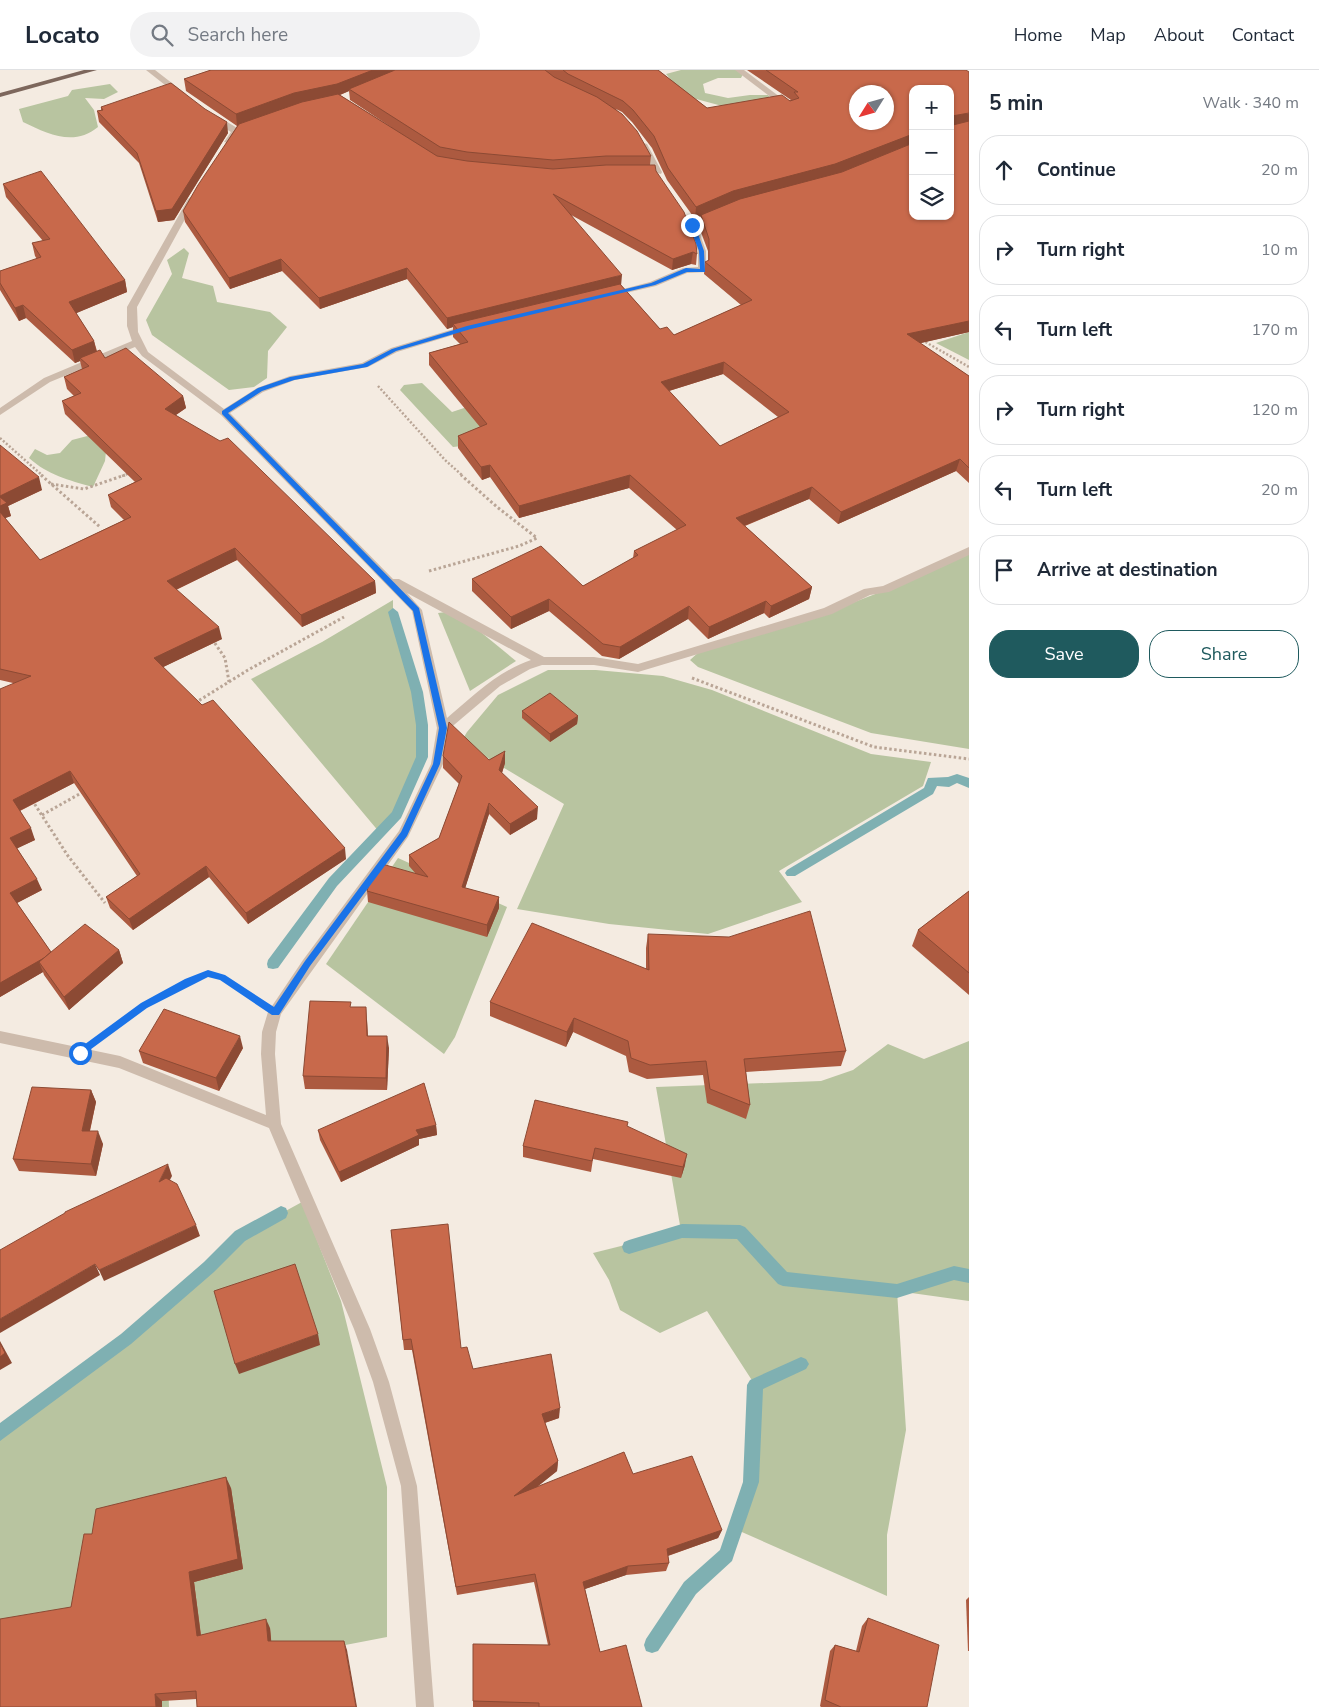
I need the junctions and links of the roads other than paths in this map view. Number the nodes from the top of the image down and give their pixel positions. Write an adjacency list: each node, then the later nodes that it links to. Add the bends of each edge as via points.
1 (93, 70): 4 (main road)
2 (150, 70): 7 (street, via 199,107 240,130)
3 (739, 70): 5 (street)
4 (0, 95)
5 (792, 109)
6 (637, 137): 8 (street)
7 (221, 153)
8 (658, 172): 9 (street); 10 (street)
9 (645, 173)
10 (661, 182)
11 (200, 187): 15 (street, via 132,307 130,320)
12 (726, 211): 13 (street, via 689,221 702,251 703,270 686,270 653,284)
13 (602, 297)
14 (477, 325): 17 (street, via 394,350 365,366 293,378 260,390)
15 (136, 343): 16 (street, via 47,380); 17 (street, via 145,354)
16 (0, 412)
17 (224, 413): 21 (street, via 417,610)
18 (969, 551): 20 (street, via 828,611 638,668 594,661)
19 (393, 581): 20 (street)
20 (542, 661): 21 (street, via 513,672 496,683)
21 (443, 728): 23 (street, via 437,764 404,834 276,1012 269,1032 268,1054)
22 (0, 1037): 23 (street, via 120,1062)
23 (274, 1124): 24 (street, via 362,1329 395,1430 409,1486)
24 (425, 1707)

